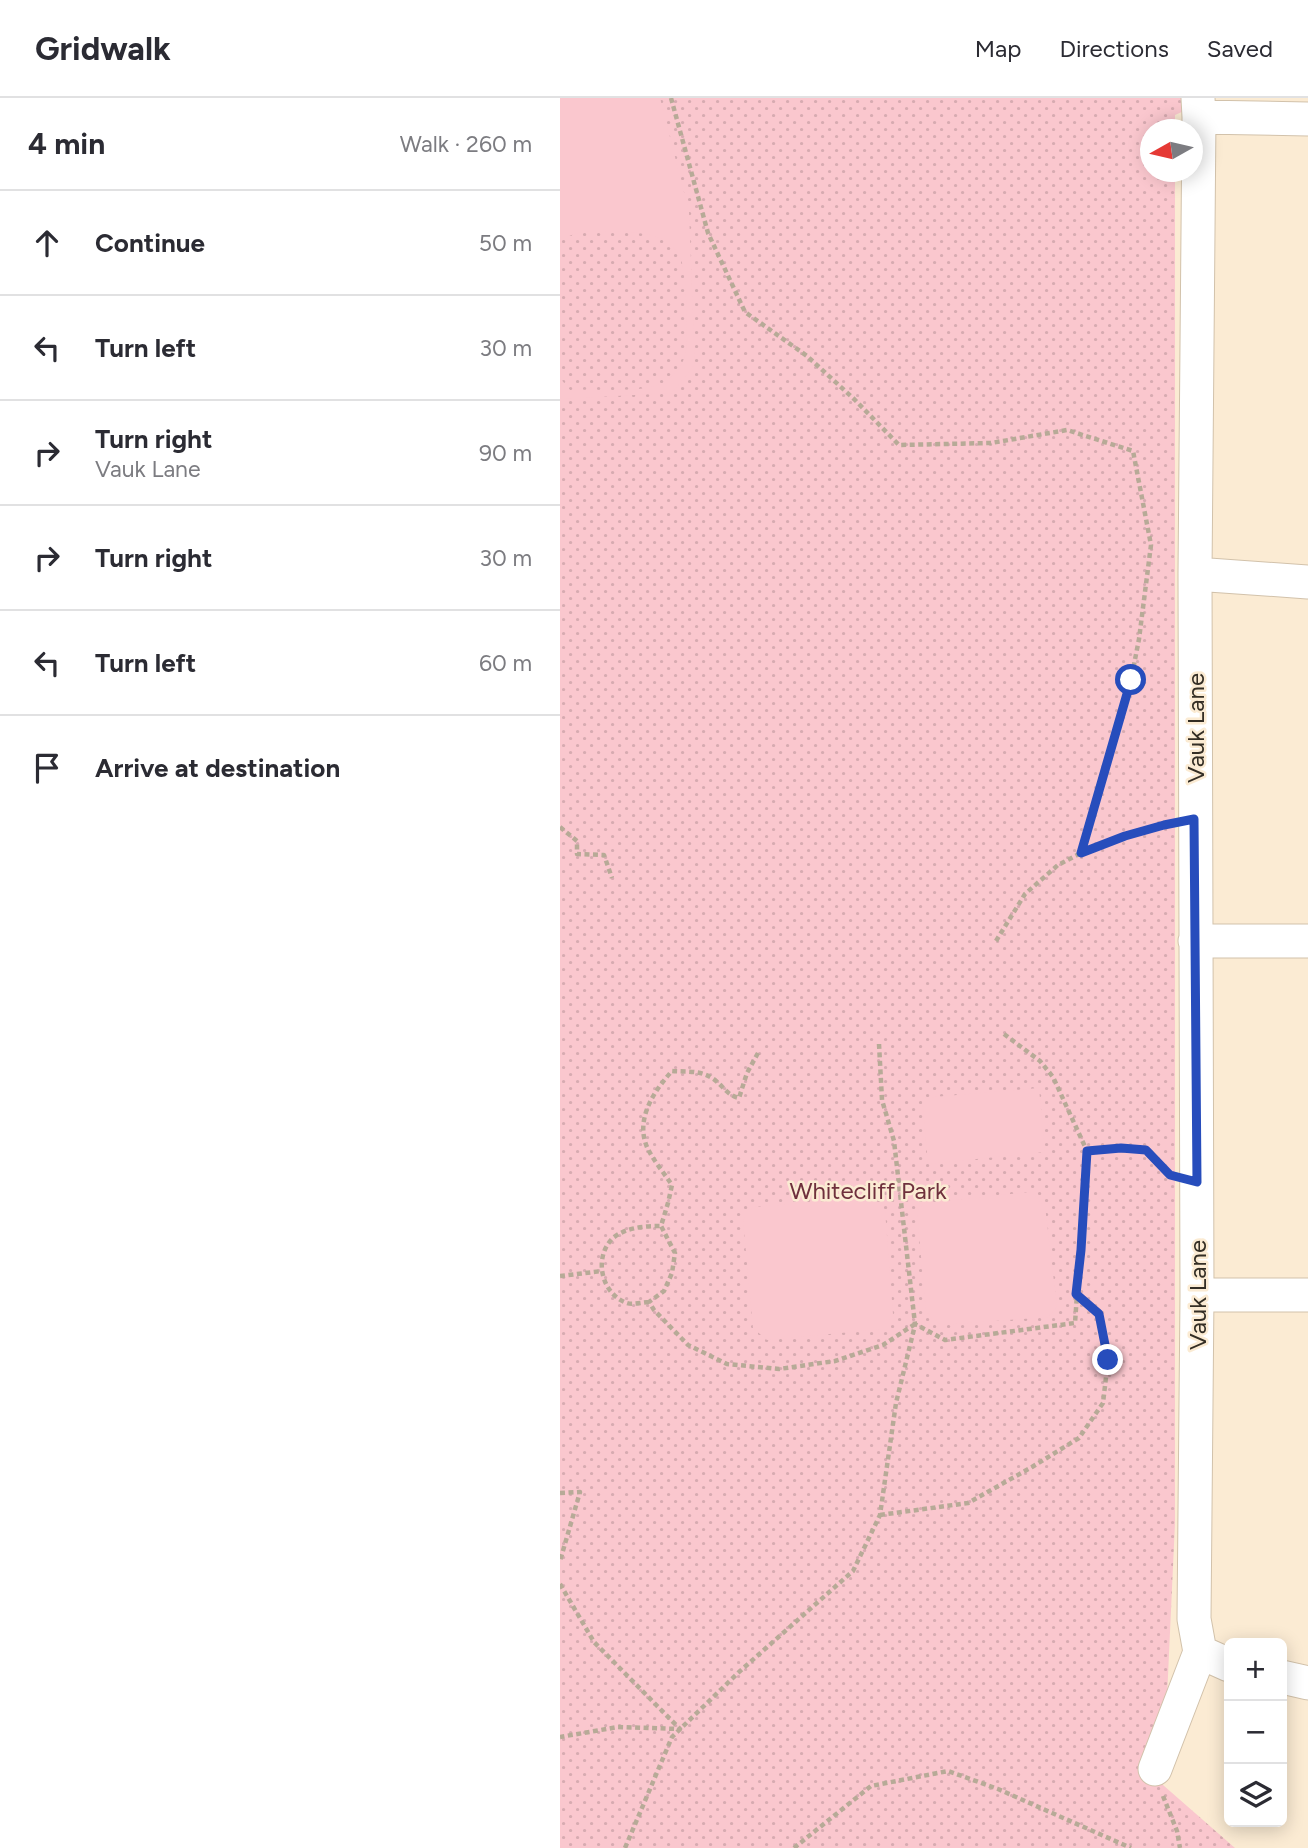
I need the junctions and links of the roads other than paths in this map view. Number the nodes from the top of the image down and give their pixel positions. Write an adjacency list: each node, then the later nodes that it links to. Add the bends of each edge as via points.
1 (1199, 108): 2 (street); 3 (street, Vauk Lane)
2 (1308, 119)
3 (1195, 574): 4 (street); 5 (street, Vauk Lane)
4 (1308, 582)
5 (1195, 941): 6 (street); 8 (street, Vauk Lane)
6 (1308, 941)
7 (1308, 1294): 8 (street)
8 (1197, 1295): 9 (street, Vauk Lane, via 1194,1619)
9 (1215, 1659): 12 (street)
10 (1287, 1678): 11 (street)
11 (1308, 1683)
12 (1156, 1769)

